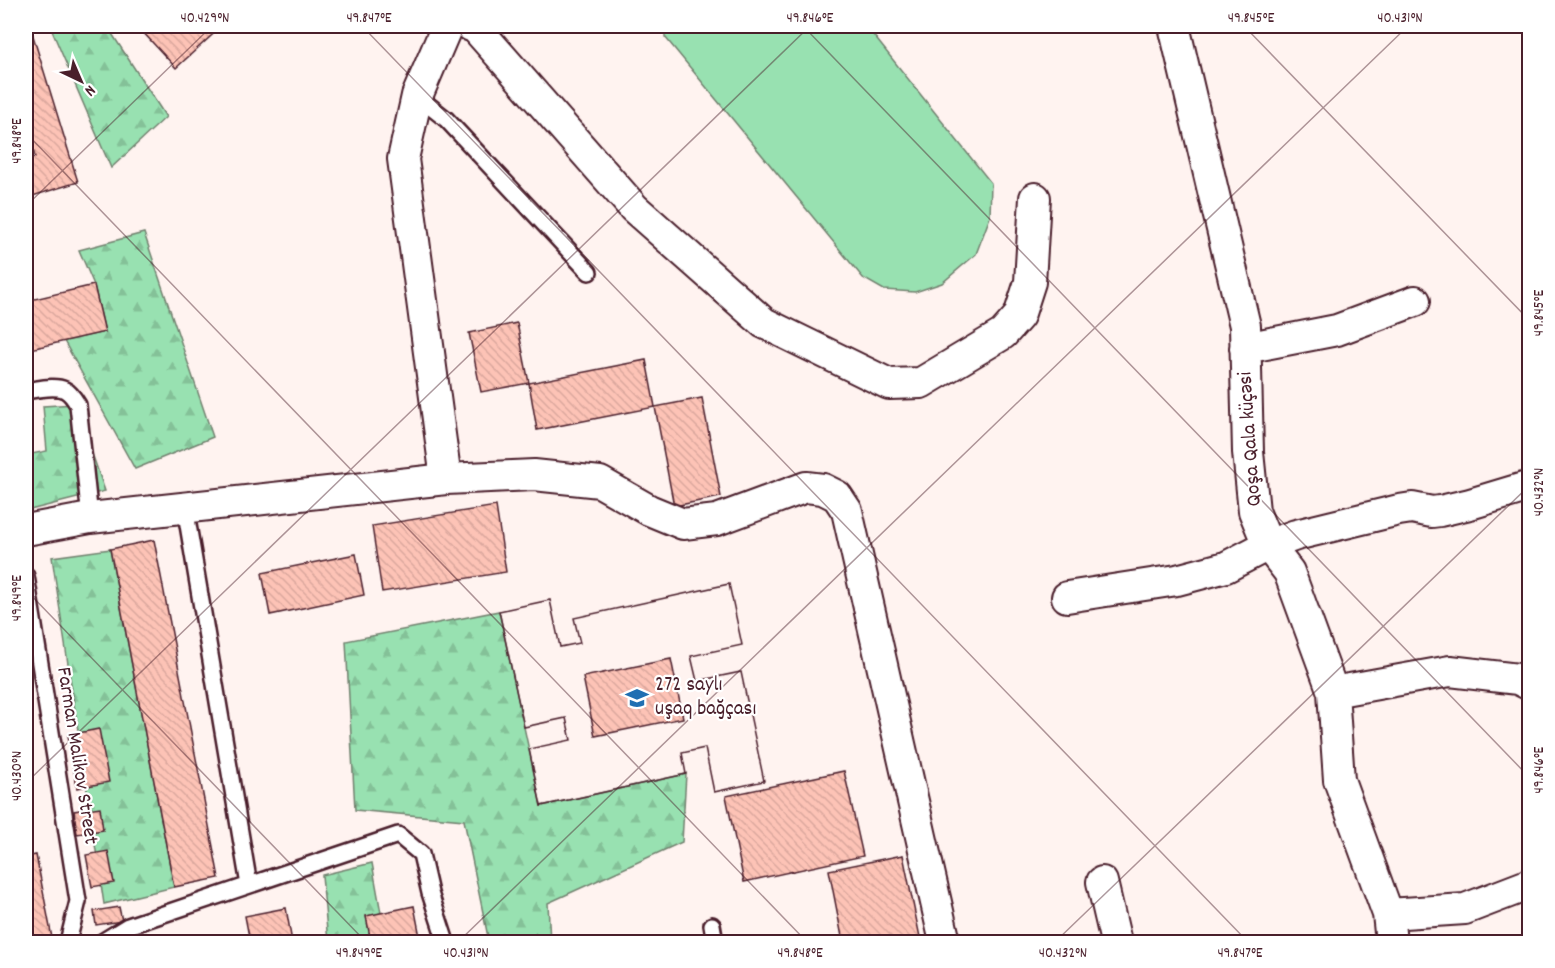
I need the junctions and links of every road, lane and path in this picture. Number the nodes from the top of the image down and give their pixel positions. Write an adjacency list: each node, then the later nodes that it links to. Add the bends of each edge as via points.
1 (447, 26): 4 (street)
2 (471, 26): 5 (street, via 634,208 764,323 890,384 921,383 1003,334 1019,316 1030,282)
3 (1174, 26): 8 (street, Qoşa Qala küçəsi, via 1245,326)
4 (417, 96): 6 (lane, via 446,119); 10 (street, via 403,159)
5 (1035, 198)
6 (589, 272)
7 (1415, 301): 8 (street, via 1337,330)
8 (1245, 348): 15 (street, Qoşa Qala küçəsi, via 1254,512)
9 (26, 391): 13 (lane, via 64,389 78,405)
10 (446, 478): 12 (street); 29 (street, via 534,475 600,482 683,524 717,520 806,487 837,496 847,511)
11 (1530, 486): 15 (street, via 1440,511 1399,510)
12 (186, 507): 13 (street); 22 (lane)
13 (90, 518): 14 (street)
14 (26, 530)
15 (1268, 545): 17 (street, via 1226,567 1177,580); 19 (street, Qoşa Qala küçəsi, via 1289,572)
16 (26, 576): 25 (lane, Farman Malikov Street, via 78,901)
17 (1067, 597)
18 (1526, 678): 19 (street, via 1450,671)
19 (1333, 692): 24 (street, Qoşa Qala küçəsi, via 1339,780)
20 (1102, 882): 30 (street)
21 (1530, 884): 24 (street, via 1465,909)
22 (249, 885): 26 (lane, via 128,926); 27 (lane, via 398,835 421,854)
23 (712, 925): 28 (lane)
24 (1389, 928)
25 (68, 942)
26 (102, 942)
27 (446, 942)
28 (715, 942)
29 (945, 942)
30 (1116, 942)

